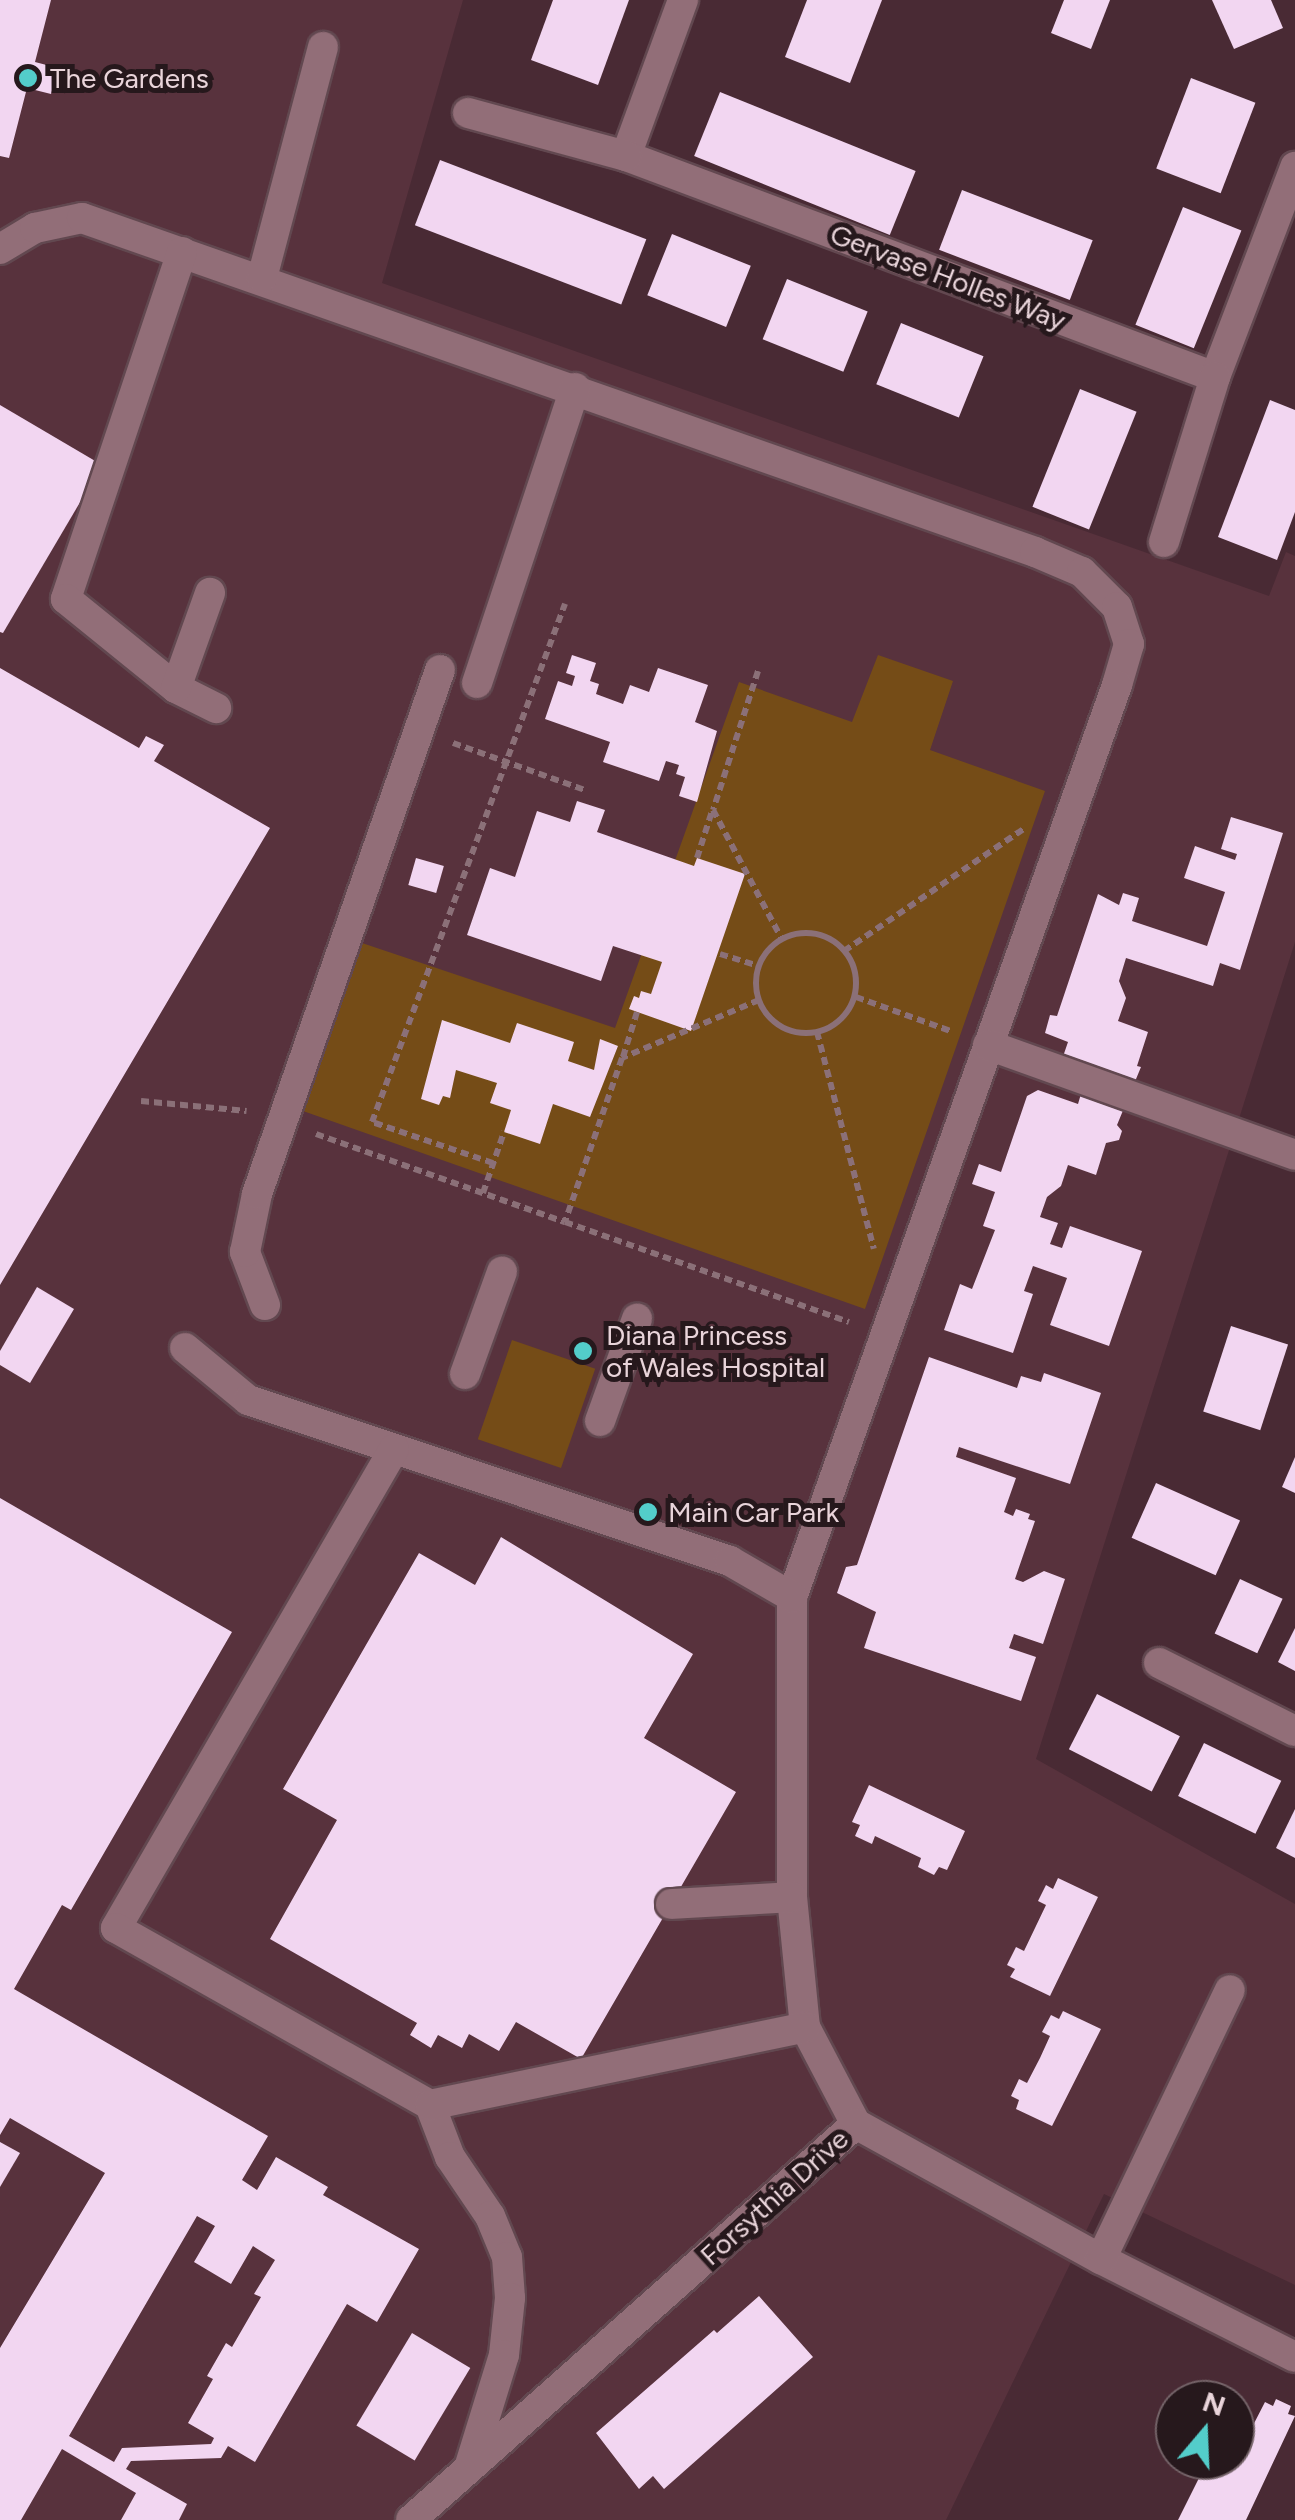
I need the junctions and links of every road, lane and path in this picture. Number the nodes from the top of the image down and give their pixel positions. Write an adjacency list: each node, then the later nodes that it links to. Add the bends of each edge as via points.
1 (684, 0): 4 (street)
2 (324, 48): 8 (street)
3 (468, 114): 4 (street, Gervase Holles Way)
4 (626, 156): 9 (street, Gervase Holles Way)
5 (1295, 167): 9 (street)
6 (0, 248): 7 (street, via 35,228 82,218)
7 (182, 252): 8 (street); 17 (street, via 66,600)
8 (262, 278): 10 (street)
9 (1215, 377): 11 (street)
10 (575, 388): 16 (street); 22 (street, via 1082,572 1117,607 1129,644)
11 (1164, 542)
12 (210, 593): 17 (street)
13 (565, 604): 38 (path, via 372,1122)
14 (440, 670): 19 (street)
15 (758, 671): 21 (path)
16 (477, 683)
17 (176, 688): 18 (street)
18 (216, 708)
19 (418, 732): 20 (path); 35 (street)
20 (585, 790)
21 (712, 810): 23 (path); 24 (path)
22 (1064, 832): 25 (path, via 1035,822); 32 (street)
23 (697, 858)
24 (782, 939): 25 (path, via 818,934); 27 (path)
25 (844, 951): 28 (path)
26 (720, 954): 27 (path)
27 (758, 966): 29 (path)
28 (856, 997): 31 (path, via 847,1012); 32 (path)
29 (759, 1000): 31 (path, via 784,1028); 33 (path)
30 (637, 1012): 33 (path)
31 (817, 1032): 42 (path, via 879,1268)
32 (988, 1045): 37 (street); 42 (street)
33 (622, 1058): 40 (path)
34 (141, 1100): 35 (path, via 234,1107)
35 (282, 1122): 39 (path); 43 (street, via 245,1252)
36 (504, 1132): 38 (path)
37 (1295, 1155)
38 (493, 1163): 39 (path)
39 (483, 1193): 40 (path)
40 (565, 1222): 45 (path)
41 (502, 1272): 47 (street)
42 (906, 1276): 45 (street)
43 (264, 1305)
44 (637, 1319): 48 (street)
45 (885, 1334): 50 (street)
46 (184, 1348): 49 (street, via 248,1400)
47 (466, 1374)
48 (600, 1421)
49 (394, 1449): 50 (street, via 730,1561); 57 (street, via 116,1928)
50 (792, 1596): 53 (street)
51 (1158, 1663): 52 (street)
52 (1295, 1730)
53 (792, 1897): 54 (street); 56 (street)
54 (670, 1904)
55 (1230, 1990): 59 (street)
56 (805, 2027): 57 (street); 58 (street)
57 (430, 2104): 61 (street, via 450,2157 490,2216 507,2257 504,2355)
58 (856, 2124): 59 (street, Forsythia Drive); 61 (street, Forsythia Drive)
59 (1101, 2260): 60 (street, Forsythia Drive)
60 (1295, 2357)
61 (469, 2468): 62 (street, Forsythia Drive)
62 (419, 2517)

